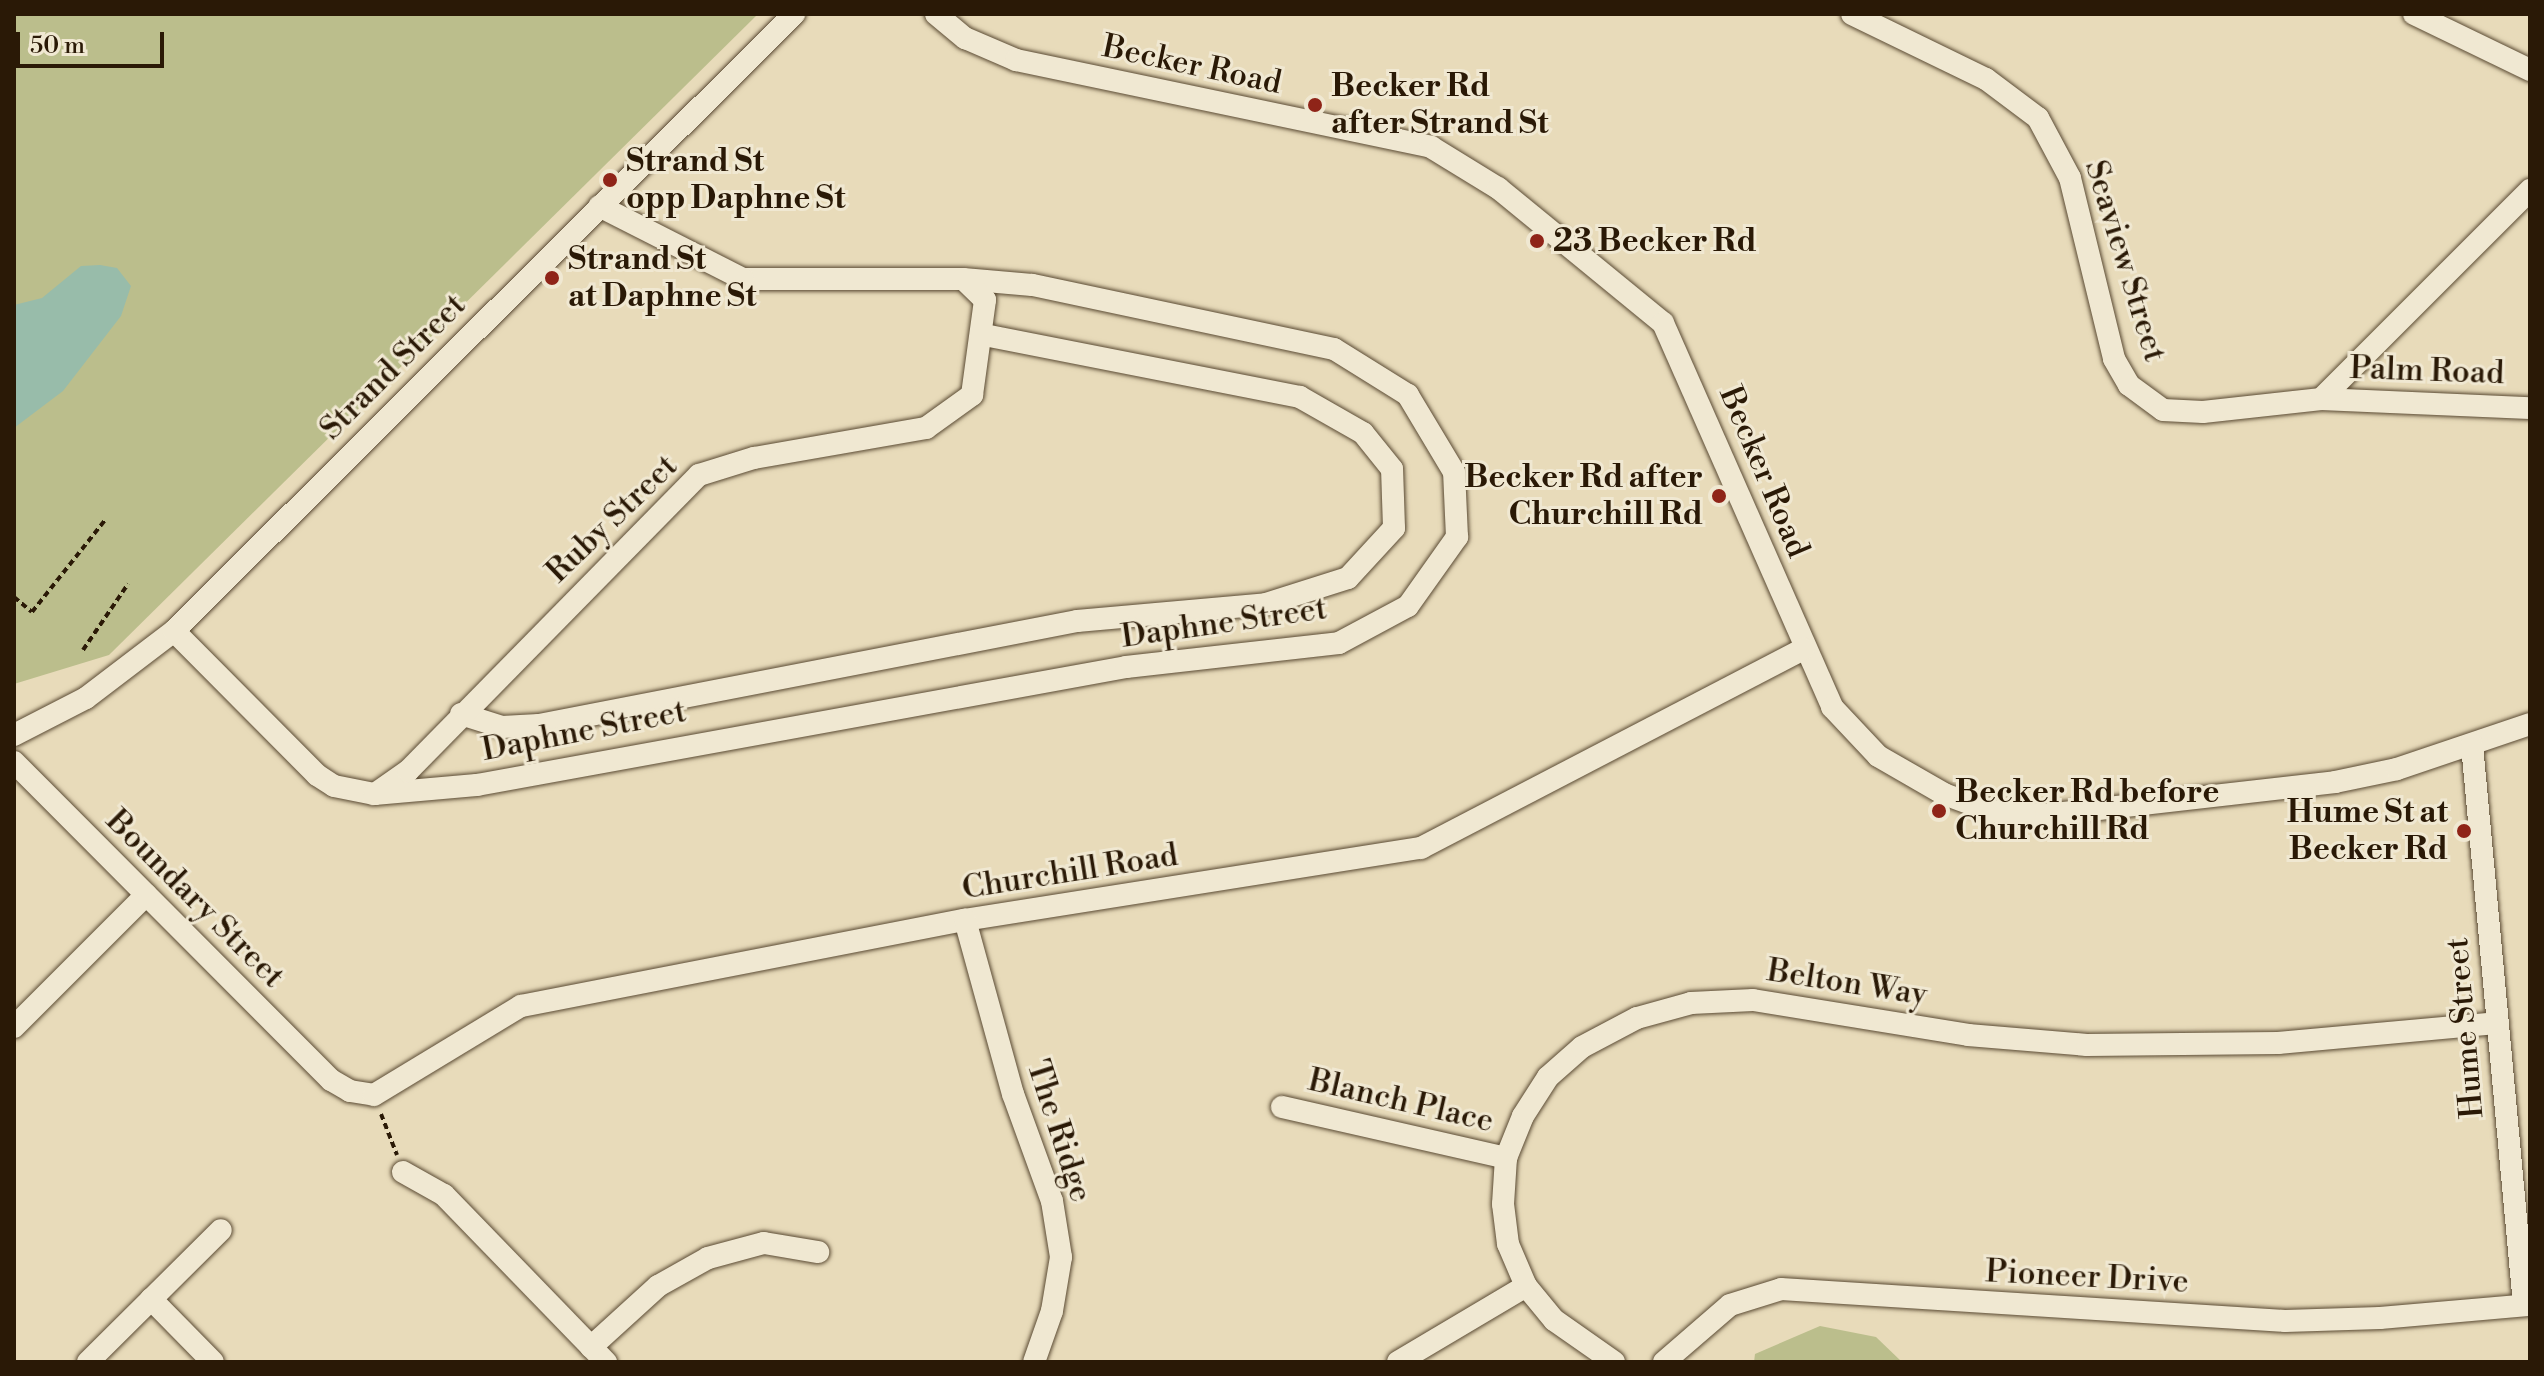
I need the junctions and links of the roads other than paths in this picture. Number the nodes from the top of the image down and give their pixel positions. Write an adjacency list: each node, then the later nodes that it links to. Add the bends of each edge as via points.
1 (794, 14): 7 (street, Strand Street)
2 (936, 14): 13 (street, Becker Road, via 965,38 1016,60 1431,147 1498,188 1663,323)
3 (1852, 14): 10 (street, Seaview Street, via 1986,79 2038,118 2070,178 2114,359 2129,385 2147,401 2163,410 2203,412)
4 (2414, 14): 5 (street)
5 (2530, 70)
6 (2530, 190): 10 (street)
7 (599, 206): 8 (street, Daphne Street, via 743,279); 12 (street, Strand Street)
8 (963, 279): 9 (street, Ruby Street, via 985,300); 19 (street, Daphne Street, via 1032,285 1334,349 1408,395 1454,472 1457,537 1408,606 1339,643 1126,667 477,785)
9 (983, 335): 14 (street, Ruby Street, via 972,395 926,428 754,458 699,475); 14 (street, Daphne Street, via 1300,397 1363,433 1392,469 1394,528 1348,578 1266,604 1077,621 539,725 502,727)
10 (2321, 399): 11 (street, Palm Road)
11 (2530, 408)
12 (174, 631): 16 (street, Strand Street, via 86,698); 19 (street, Daphne Street, via 317,775 334,786)
13 (1803, 649): 17 (street, Becker Road, via 1832,707 1878,756 1956,799 2022,815 2335,782); 21 (street, Churchill Road, via 1421,848)
14 (461, 714): 19 (street, Ruby Street, via 408,771)
15 (2530, 724): 17 (street, Becker Road)
16 (14, 735)
17 (2472, 745): 22 (street, Hume Street)
18 (14, 762): 20 (street, Boundary Street)
19 (374, 794)
20 (146, 895): 23 (street); 24 (street, Boundary Street, via 331,1080 350,1091)
21 (965, 920): 24 (street, Churchill Road, via 521,1006); 36 (street, The Ridge, via 1013,1094 1054,1215 1061,1257 1052,1311)
22 (2496, 1023): 26 (street, Belton Way, via 2278,1043 2087,1045 1968,1035 1753,1000 1691,1003 1637,1018 1582,1047 1548,1077 1523,1116); 32 (street, Hume Street)
23 (14, 1027)
24 (374, 1095)
25 (1282, 1107): 26 (street, Blanch Place)
26 (1506, 1158): 30 (street, Belton Way, via 1503,1204 1508,1244)
27 (403, 1172): 33 (street, via 444,1195)
28 (221, 1230): 31 (street)
29 (818, 1252): 33 (street, via 764,1243 708,1258 658,1286)
30 (1526, 1286): 37 (street); 38 (street, Belton Way, via 1554,1320)
31 (151, 1299): 34 (street); 35 (street)
32 (2527, 1305): 39 (street, Pioneer Drive, via 2285,1321 1781,1289 1730,1305)
33 (599, 1354)
34 (88, 1362)
35 (213, 1362)
36 (1034, 1362)
37 (1398, 1362)
38 (1614, 1362)
39 (1664, 1362)

